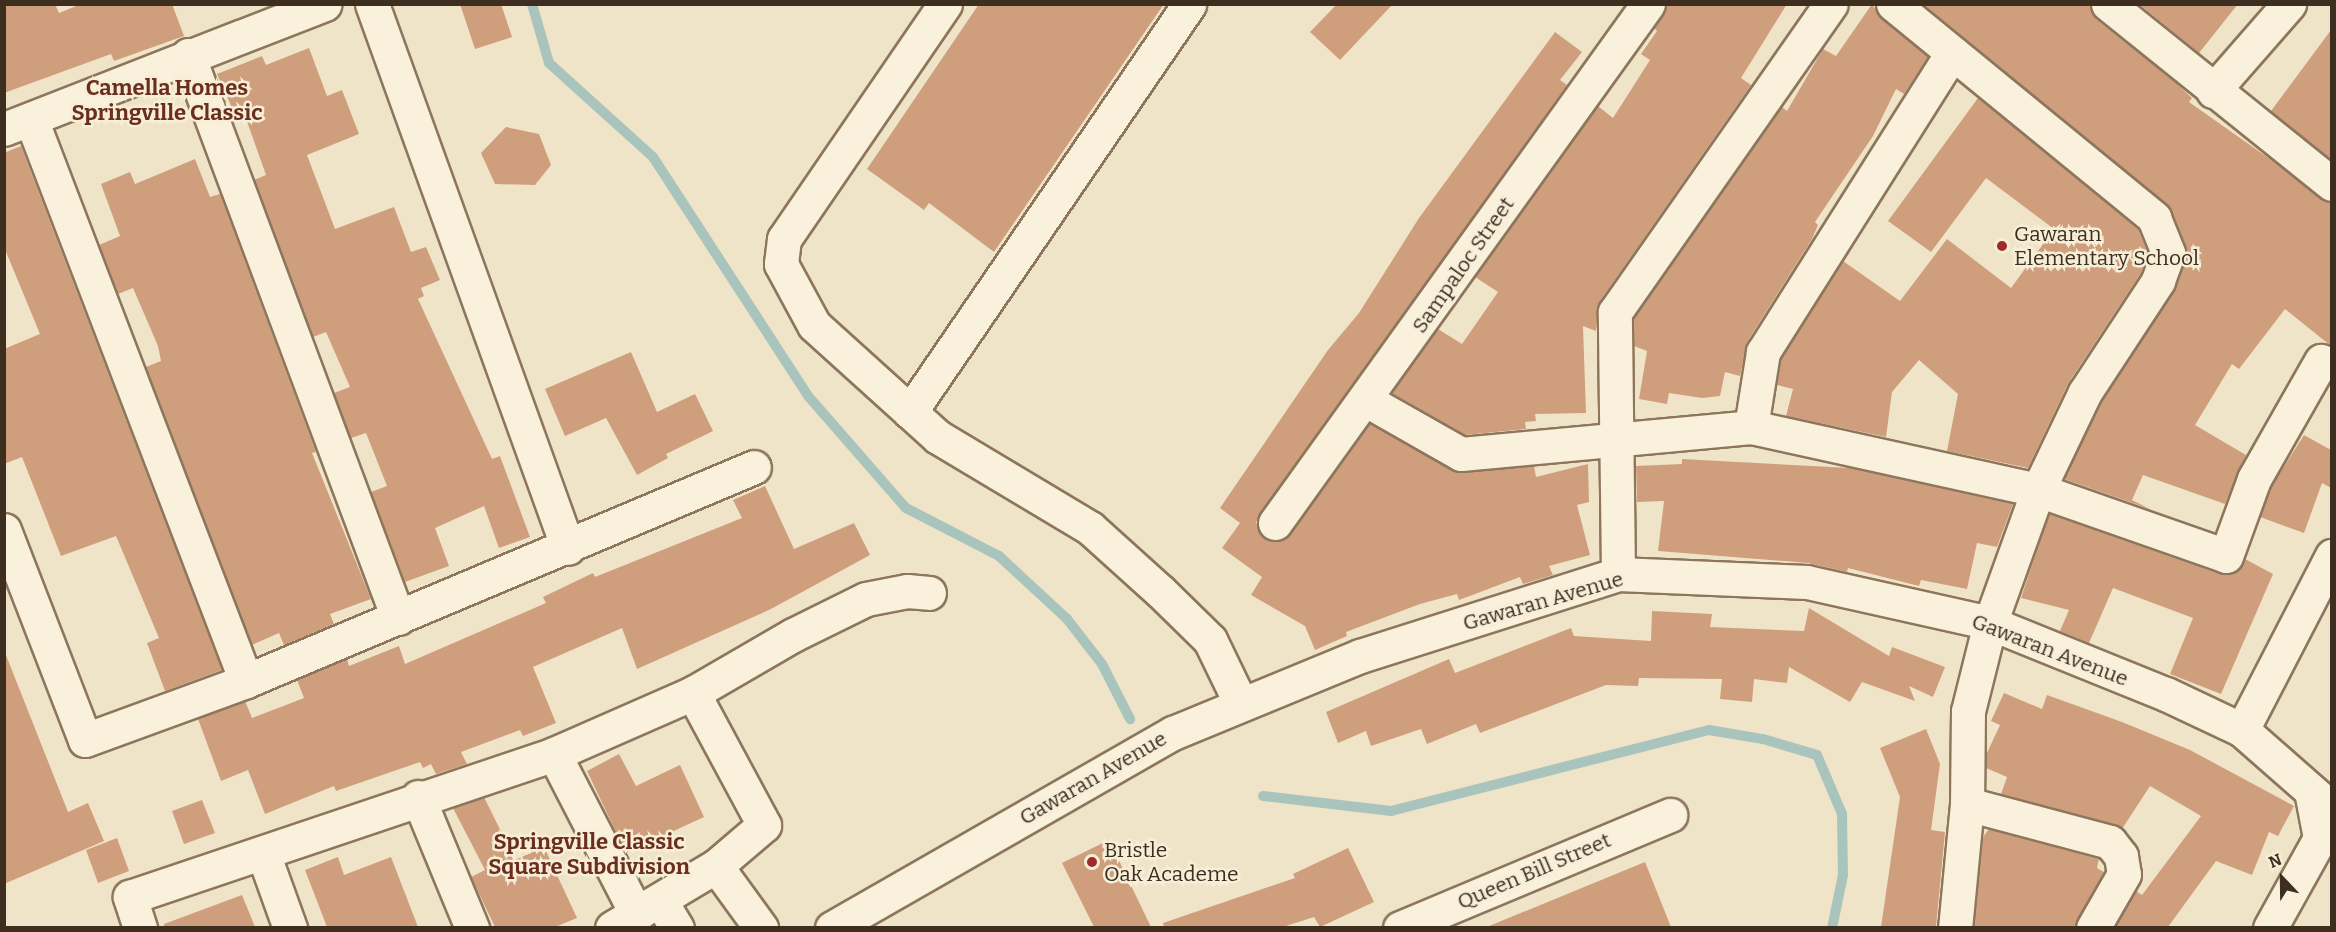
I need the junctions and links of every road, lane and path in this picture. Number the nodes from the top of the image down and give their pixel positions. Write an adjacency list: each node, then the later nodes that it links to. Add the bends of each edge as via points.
1 (326, 4): 11 (street)
2 (372, 4): 24 (street)
3 (945, 4): 17 (street, via 784,239 781,264 814,325)
4 (1189, 4): 17 (street)
5 (1648, 4): 16 (street, Sampaloc Street)
6 (1831, 4): 19 (street, via 1615,312)
7 (1893, 4): 10 (street)
8 (2108, 4): 12 (street)
9 (2289, 4): 12 (street)
10 (1952, 53): 18 (street, via 1763,352); 21 (street, via 2154,218 2168,254 2158,282 2085,392)
11 (188, 55): 13 (street); 28 (street)
12 (2213, 92): 14 (street)
13 (18, 124): 30 (street)
14 (2331, 184)
15 (2321, 361): 21 (street, via 2254,479 2226,556)
16 (1366, 400): 19 (street, via 1461,454); 22 (street, Sampaloc Street)
17 (910, 412): 32 (street, via 938,437 1090,528 1210,640)
18 (1751, 427): 19 (street); 21 (street)
19 (1618, 441): 26 (street)
20 (754, 467): 24 (street)
21 (2038, 490): 29 (street)
22 (1275, 524)
23 (4, 530): 30 (street, via 85,740)
24 (568, 548): 28 (street)
25 (2331, 556): 33 (street)
26 (1618, 574): 29 (street, Gawaran Avenue, via 1807,582); 32 (street, Gawaran Avenue, via 1360,656)
27 (929, 593): 31 (street, via 907,591 866,599 793,635)
28 (398, 618): 30 (street)
29 (1990, 623): 33 (street, Gawaran Avenue, via 2166,694); 37 (street, via 1968,711)
30 (246, 681)
31 (693, 693): 34 (street); 40 (street, via 764,825)
32 (1241, 704): 47 (street, Gawaran Avenue, via 1173,733)
33 (2242, 730): 36 (street, Gawaran Avenue)
34 (554, 754): 35 (street); 41 (street)
35 (418, 797): 39 (street); 44 (street)
36 (2321, 800): 51 (street, via 2320,837)
37 (1967, 804): 49 (street); 50 (street, via 2110,842 2121,856 2124,874)
38 (1670, 815): 48 (street, Queen Bill Street)
39 (263, 853): 42 (street, via 130,897); 43 (street)
40 (716, 866): 41 (street); 46 (street)
41 (636, 914): 45 (street)
42 (140, 927)
43 (290, 927)
44 (472, 927)
45 (677, 927)
46 (761, 927)
47 (832, 927)
48 (1400, 927)
49 (1955, 927)
50 (2093, 927)
51 (2270, 927)

